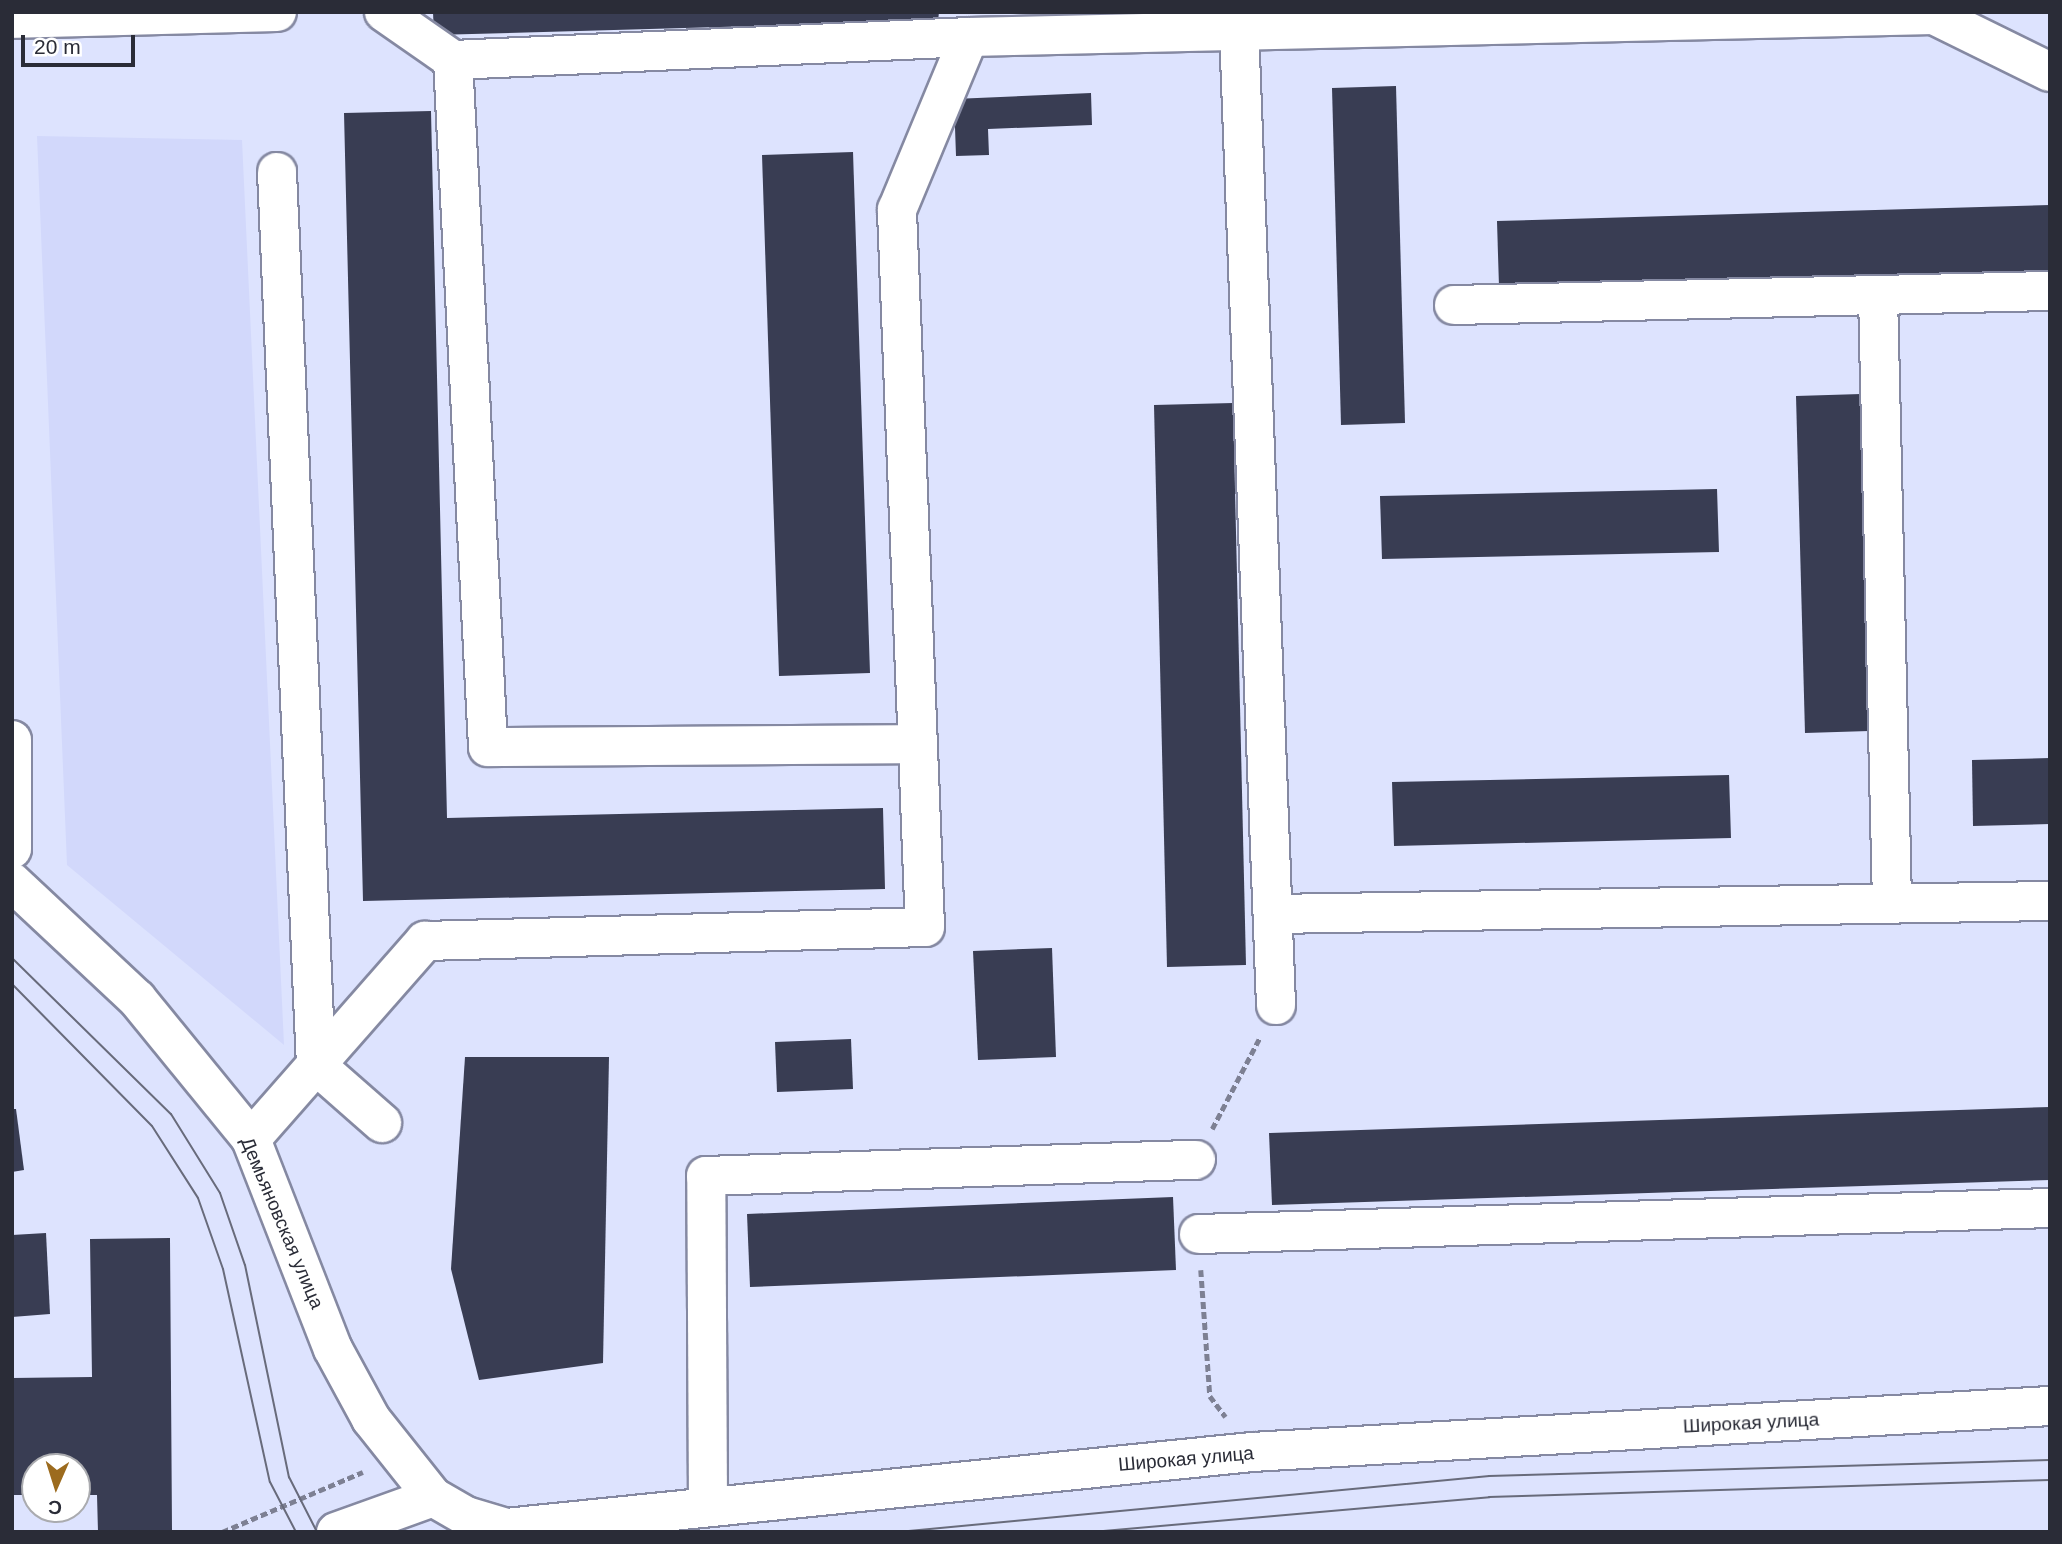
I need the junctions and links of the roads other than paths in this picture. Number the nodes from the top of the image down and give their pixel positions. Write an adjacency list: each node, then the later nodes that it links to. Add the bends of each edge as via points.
1 (277, 12): 4 (street)
2 (384, 12): 7 (street)
3 (1935, 14): 5 (street); 8 (street)
4 (12, 19)
5 (1239, 29): 6 (street); 19 (street)
6 (969, 37): 7 (street); 14 (street, via 897,210)
7 (453, 60): 14 (street, via 488,747)
8 (2050, 72)
9 (277, 172): 21 (street)
10 (2050, 291): 11 (street)
11 (1878, 295): 12 (street); 18 (street)
12 (1454, 304)
13 (12, 740): 15 (street)
14 (916, 744): 21 (street, via 925,928 425,941)
15 (12, 849)
16 (12, 882): 23 (street, Демьяновская улица, via 137,999)
17 (2050, 901): 18 (street)
18 (1892, 904): 19 (street)
19 (1273, 914): 20 (street)
20 (1276, 1005)
21 (316, 1065): 22 (street); 23 (street)
22 (382, 1123)
23 (251, 1139): 28 (street, Демьяновская улица, via 333,1349 372,1419)
24 (1196, 1160): 29 (street, via 706,1176)
25 (2050, 1208): 26 (street)
26 (1199, 1234)
27 (2050, 1406): 29 (street, Широкая улица, via 1252,1452)
28 (433, 1497): 29 (street, Широкая улица, via 466,1516 506,1528); 30 (street)
29 (708, 1505)
30 (336, 1532)

